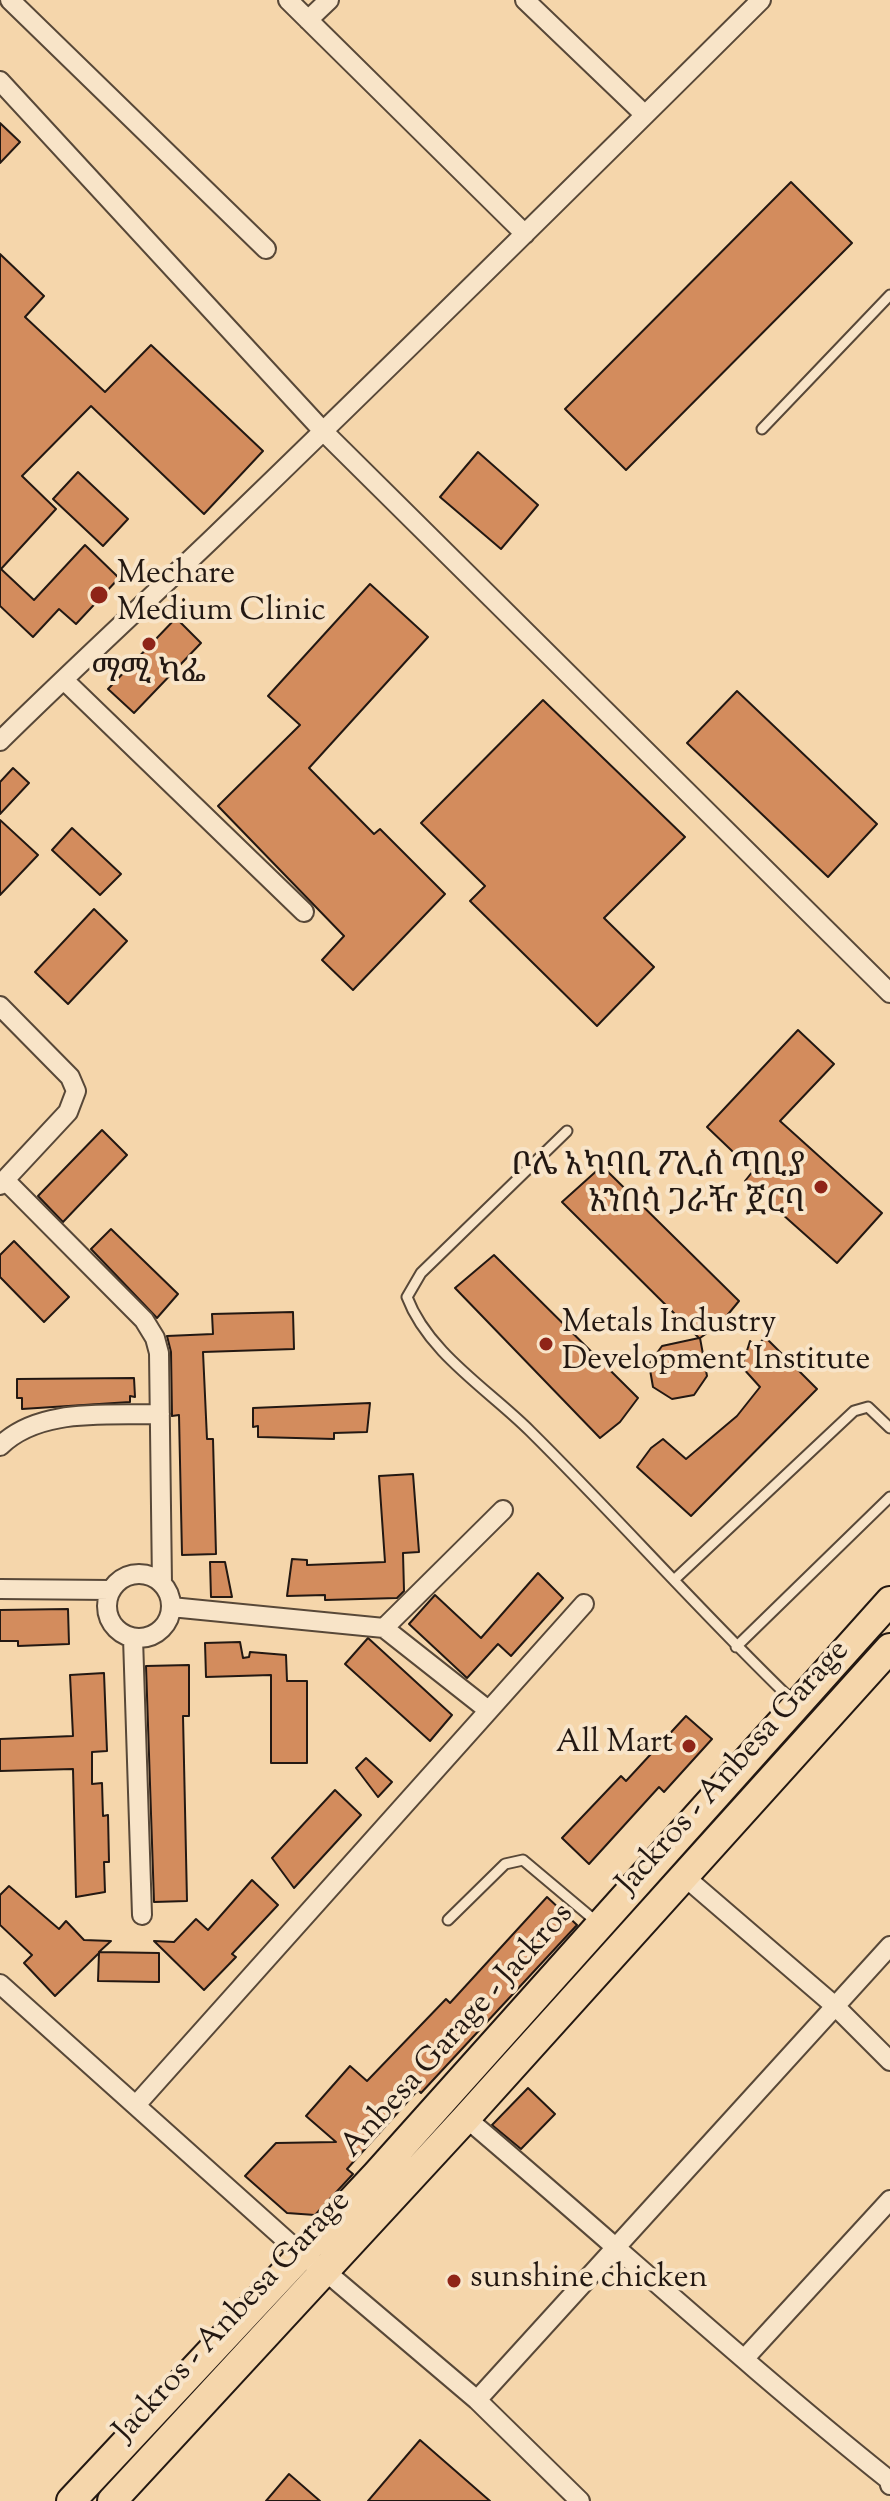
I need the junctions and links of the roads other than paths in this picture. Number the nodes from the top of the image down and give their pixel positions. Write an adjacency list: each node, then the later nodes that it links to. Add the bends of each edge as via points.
1 (10, 0): 10 (street)
2 (288, 0): 6 (street)
3 (329, 0): 6 (street)
4 (525, 0): 8 (street)
5 (761, 0): 8 (street)
6 (308, 20): 9 (street)
7 (0, 81): 13 (street)
8 (645, 115): 9 (street)
9 (525, 234): 13 (street)
10 (266, 249)
11 (890, 295): 12 (lane)
12 (762, 429)
13 (323, 431): 14 (street); 17 (street)
14 (65, 681): 15 (street); 16 (street)
15 (3, 733)
16 (304, 912)
17 (890, 993)
18 (0, 1006): 20 (street, via 70,1077 76,1091 68,1112)
19 (567, 1131): 26 (lane, via 421,1273 407,1297 414,1317 433,1341 529,1430)
20 (3, 1182): 21 (street, via 144,1320 159,1353)
21 (160, 1414): 23 (street, via 41,1421 14,1432); 27 (street)
22 (890, 1428): 26 (lane, via 868,1407 854,1411)
23 (0, 1446)
24 (890, 1497): 35 (lane)
25 (503, 1510): 33 (street)
26 (674, 1580): 35 (lane)
27 (162, 1584): 29 (street, via 153,1577 130,1575); 32 (street)
28 (0, 1589): 29 (street)
29 (110, 1590): 34 (street, via 107,1614 112,1625)
30 (584, 1604): 38 (street)
31 (888, 1606): 37 (main road, Anbesa Garage - Jackros)
32 (171, 1607): 33 (street); 34 (street, via 159,1632)
33 (384, 1628): 38 (street)
34 (133, 1638): 40 (street)
35 (736, 1647): 37 (lane)
36 (890, 1648): 39 (main road, Jackros - Anbesa Garage)
37 (797, 1705): 42 (main road, Anbesa Garage - Jackros)
38 (488, 1710): 47 (street)
39 (685, 1877): 45 (street); 48 (main road, Jackros - Anbesa Garage)
40 (142, 1915)
41 (448, 1920): 42 (lane, via 515,1859 551,1881)
42 (601, 1925): 51 (main road, Anbesa Garage - Jackros)
43 (890, 1946): 45 (street)
44 (0, 1984): 47 (street)
45 (835, 2006): 46 (street); 50 (street)
46 (890, 2061)
47 (136, 2105): 51 (street)
48 (466, 2118): 50 (street); 52 (main road, Jackros - Anbesa Garage)
49 (890, 2200): 53 (street)
50 (619, 2247): 53 (street); 54 (street)
51 (301, 2254): 52 (street); 56 (main road, Anbesa Garage - Jackros)
52 (325, 2271): 54 (street); 57 (main road, Jackros - Anbesa Garage)
53 (745, 2358): 55 (street)
54 (477, 2400): 58 (street)
55 (890, 2481)
56 (71, 2501)
57 (112, 2501)
58 (580, 2501)

